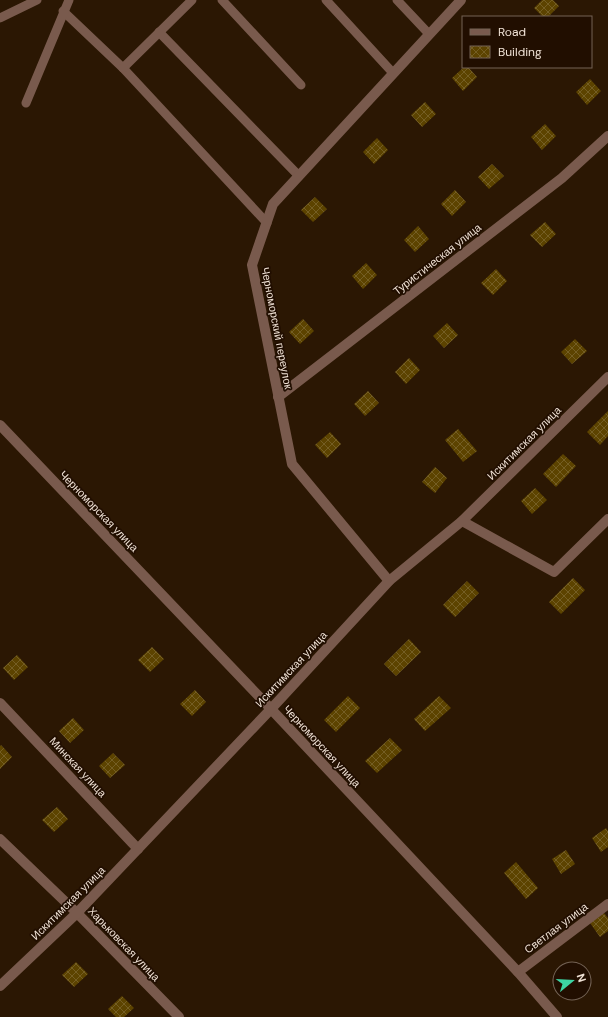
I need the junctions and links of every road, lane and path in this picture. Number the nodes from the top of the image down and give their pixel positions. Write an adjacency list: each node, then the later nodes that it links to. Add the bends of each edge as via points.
1 (37, 0): 9 (lane)
2 (69, 0): 8 (lane)
3 (192, 0): 10 (lane)
4 (222, 0): 14 (lane)
5 (326, 0): 13 (lane)
6 (397, 0): 11 (lane)
7 (461, 0): 11 (street, Черноморский переулок)
8 (64, 11): 12 (lane); 15 (lane)
9 (0, 18)
10 (159, 32): 12 (lane); 17 (lane)
11 (429, 34): 13 (street, Черноморский переулок)
12 (123, 68): 18 (lane)
13 (393, 73): 17 (street, Черноморский переулок)
14 (301, 85)
15 (26, 103)
16 (608, 136): 20 (street, Туристическая улица, via 562,178)
17 (299, 176): 18 (street, Черноморский переулок, via 273,204)
18 (266, 223): 20 (street, Черноморский переулок, via 252,265)
19 (608, 377): 23 (street, Искитимская улица)
20 (278, 397): 24 (street, Черноморский переулок, via 292,464)
21 (0, 425): 26 (street, Черноморская улица)
22 (608, 519): 23 (street, via 554,572)
23 (462, 521): 24 (street, Искитимская улица)
24 (389, 581): 26 (street, Искитимская улица)
25 (0, 702): 28 (street, Минская улица)
26 (271, 709): 28 (street, Искитимская улица); 31 (street, Черноморская улица)
27 (0, 839): 30 (street, Харьковская улица)
28 (138, 849): 30 (street, Искитимская улица)
29 (608, 904): 31 (street, Светлая улица)
30 (77, 913): 32 (street, Искитимская улица); 33 (street, Харьковская улица)
31 (518, 972): 34 (street, Черноморская улица)
32 (0, 986)
33 (179, 1017)
34 (558, 1017)

